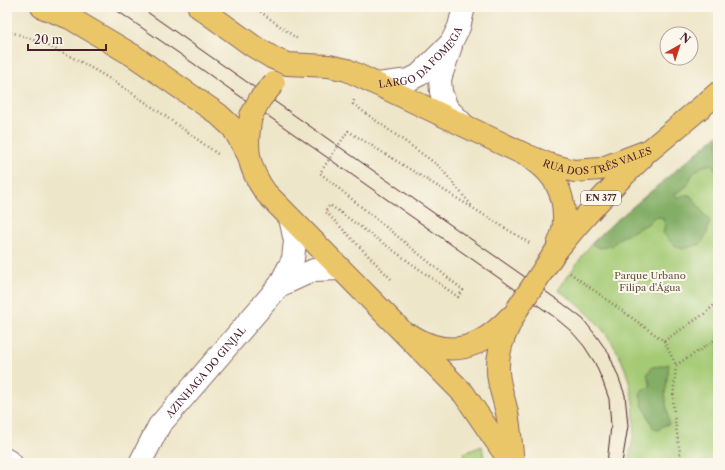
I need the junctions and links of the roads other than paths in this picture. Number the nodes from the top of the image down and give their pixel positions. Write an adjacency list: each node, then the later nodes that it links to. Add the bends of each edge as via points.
1 (42, 7): 11 (main road, via 70,18 134,56 218,114 233,128)
2 (199, 7): 5 (main road, LARGO DA FOMEGA, via 273,58 287,64)
3 (464, 7): 4 (street, LARGO DA FOMEGA, via 459,27)
4 (451, 43): 6 (street, LARGO DA FOMEGA, via 420,75 408,80); 8 (street, via 440,78 441,92 447,108)
5 (313, 66): 6 (main road, LARGO DA FOMEGA, via 347,70); 11 (main road, bridge, via 274,82 260,99 251,116)
6 (377, 84): 8 (main road, RUA DOS TRÊS VALES)
7 (718, 93): 9 (main road, RUA DOS TRÊS VALES / EN 377)
8 (464, 125): 10 (main road, RUA DOS TRÊS VALES)
9 (650, 150): 10 (main road, RUA DOS TRÊS VALES / EN 377, via 600,169 574,171 548,164); 13 (main road, EN 377, via 611,187)
10 (526, 154): 13 (main road, via 550,174 561,192 564,229)
11 (248, 155): 12 (main road, via 259,183)
12 (290, 218): 14 (main road); 15 (street, AZINHAGA DO GINJAL, via 295,241 293,259)
13 (556, 250): 16 (main road, bridge)
14 (340, 269): 15 (street, AZINHAGA DO GINJAL, via 314,270); 17 (main road)
15 (279, 286): 20 (street, AZINHAGA DO GINJAL, via 159,426)
16 (518, 308): 17 (main road, via 499,329 486,339 468,347 438,348 421,342); 21 (main road, via 505,335 498,366 498,379 507,414)
17 (397, 327): 21 (main road, via 464,394)
18 (7, 460): 19 (street)
19 (11, 463)
20 (140, 463)
21 (512, 463)

